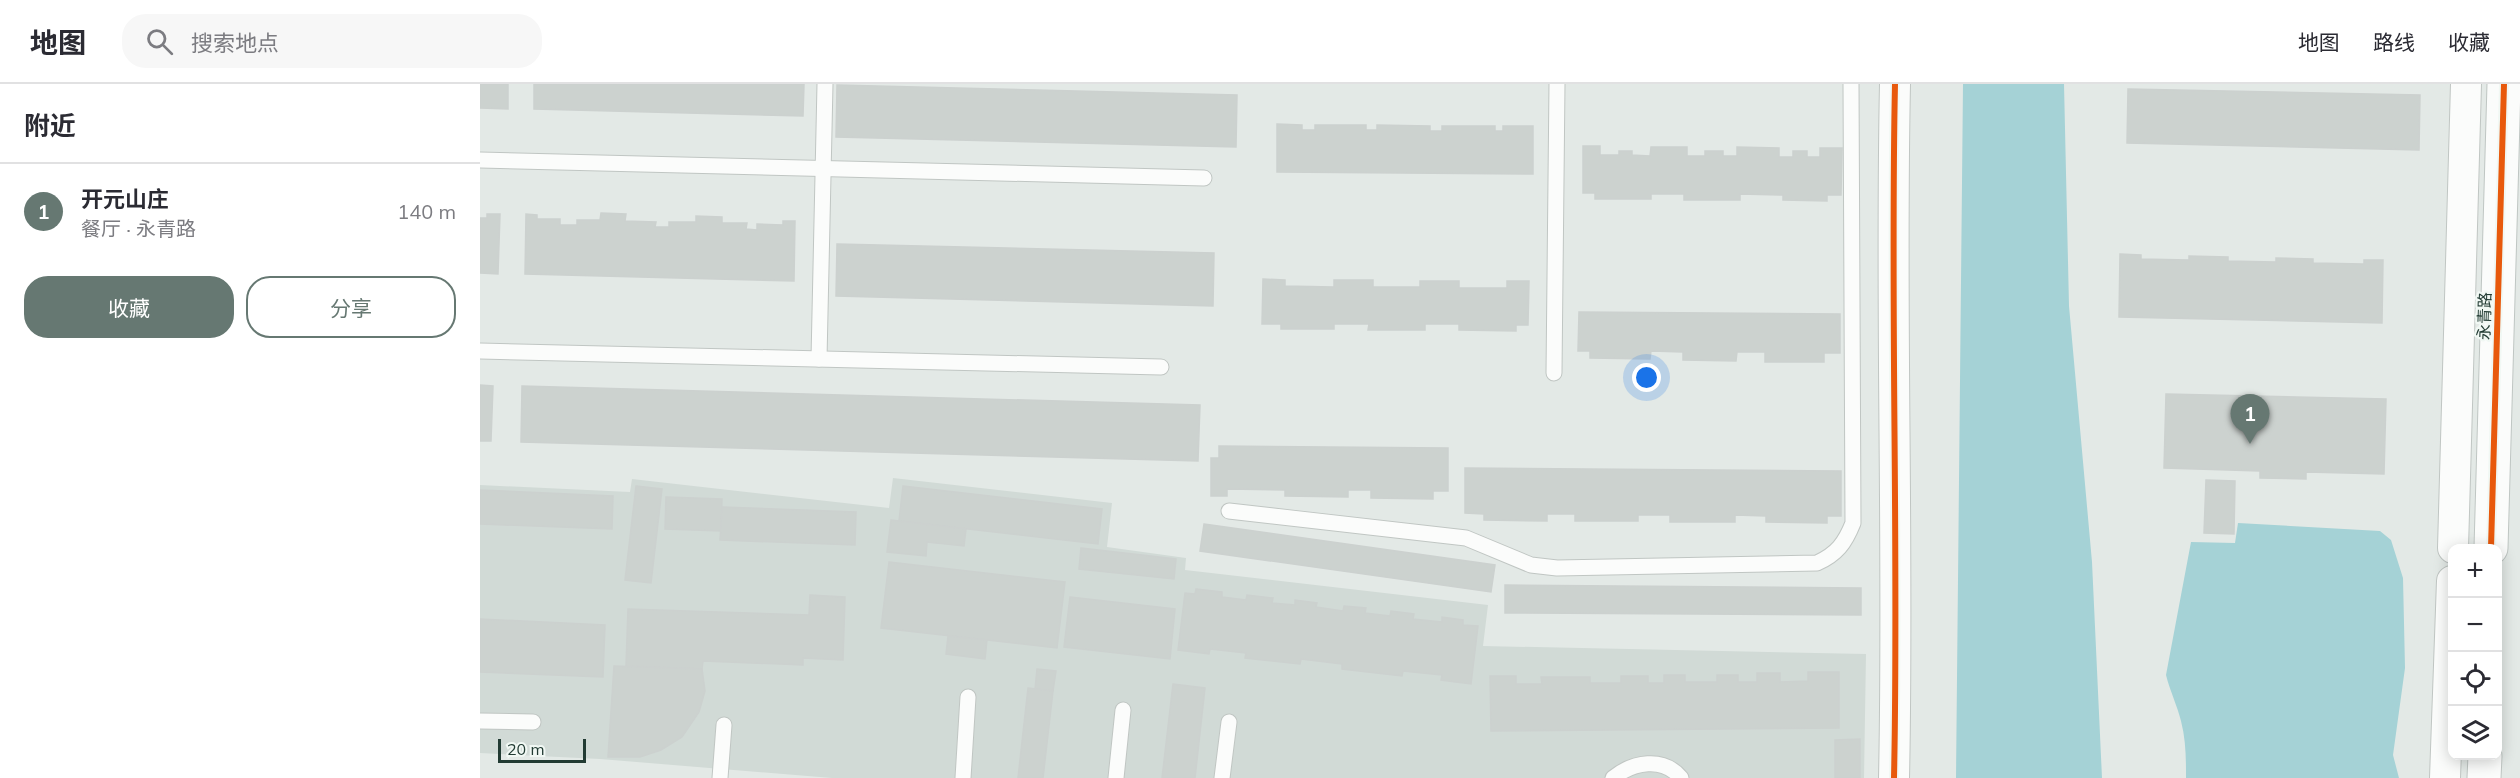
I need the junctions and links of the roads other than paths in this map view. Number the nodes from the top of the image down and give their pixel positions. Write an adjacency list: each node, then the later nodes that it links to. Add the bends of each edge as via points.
1 (825, 84): 8 (lane)
2 (1557, 84): 13 (lane)
3 (1851, 84): 14 (lane, via 1853,523 1834,555 1817,563 1557,568 1531,565 1466,538)
4 (1895, 84): 31 (street)
5 (2466, 84): 15 (street)
6 (2504, 84): 16 (street, 永青路)
7 (480, 160): 8 (lane)
8 (823, 169): 9 (lane); 11 (lane)
9 (1204, 178)
10 (480, 351): 11 (lane)
11 (819, 359): 12 (lane)
12 (1161, 367)
13 (1554, 373)
14 (1229, 510)
15 (2453, 544)
16 (2491, 544)
17 (2451, 598): 32 (street)
18 (968, 697): 26 (lane)
19 (1123, 710): 27 (lane)
20 (480, 721): 21 (lane)
21 (533, 722)
22 (1229, 722): 28 (lane)
23 (724, 725): 25 (lane)
24 (2485, 760): 33 (street)
25 (720, 778)
26 (963, 778)
27 (1116, 778)
28 (1222, 778)
29 (1613, 778): 30 (lane, via 1624,769 1651,763 1665,766)
30 (1681, 778)
31 (1894, 778)
32 (2445, 778)
33 (2484, 778)

